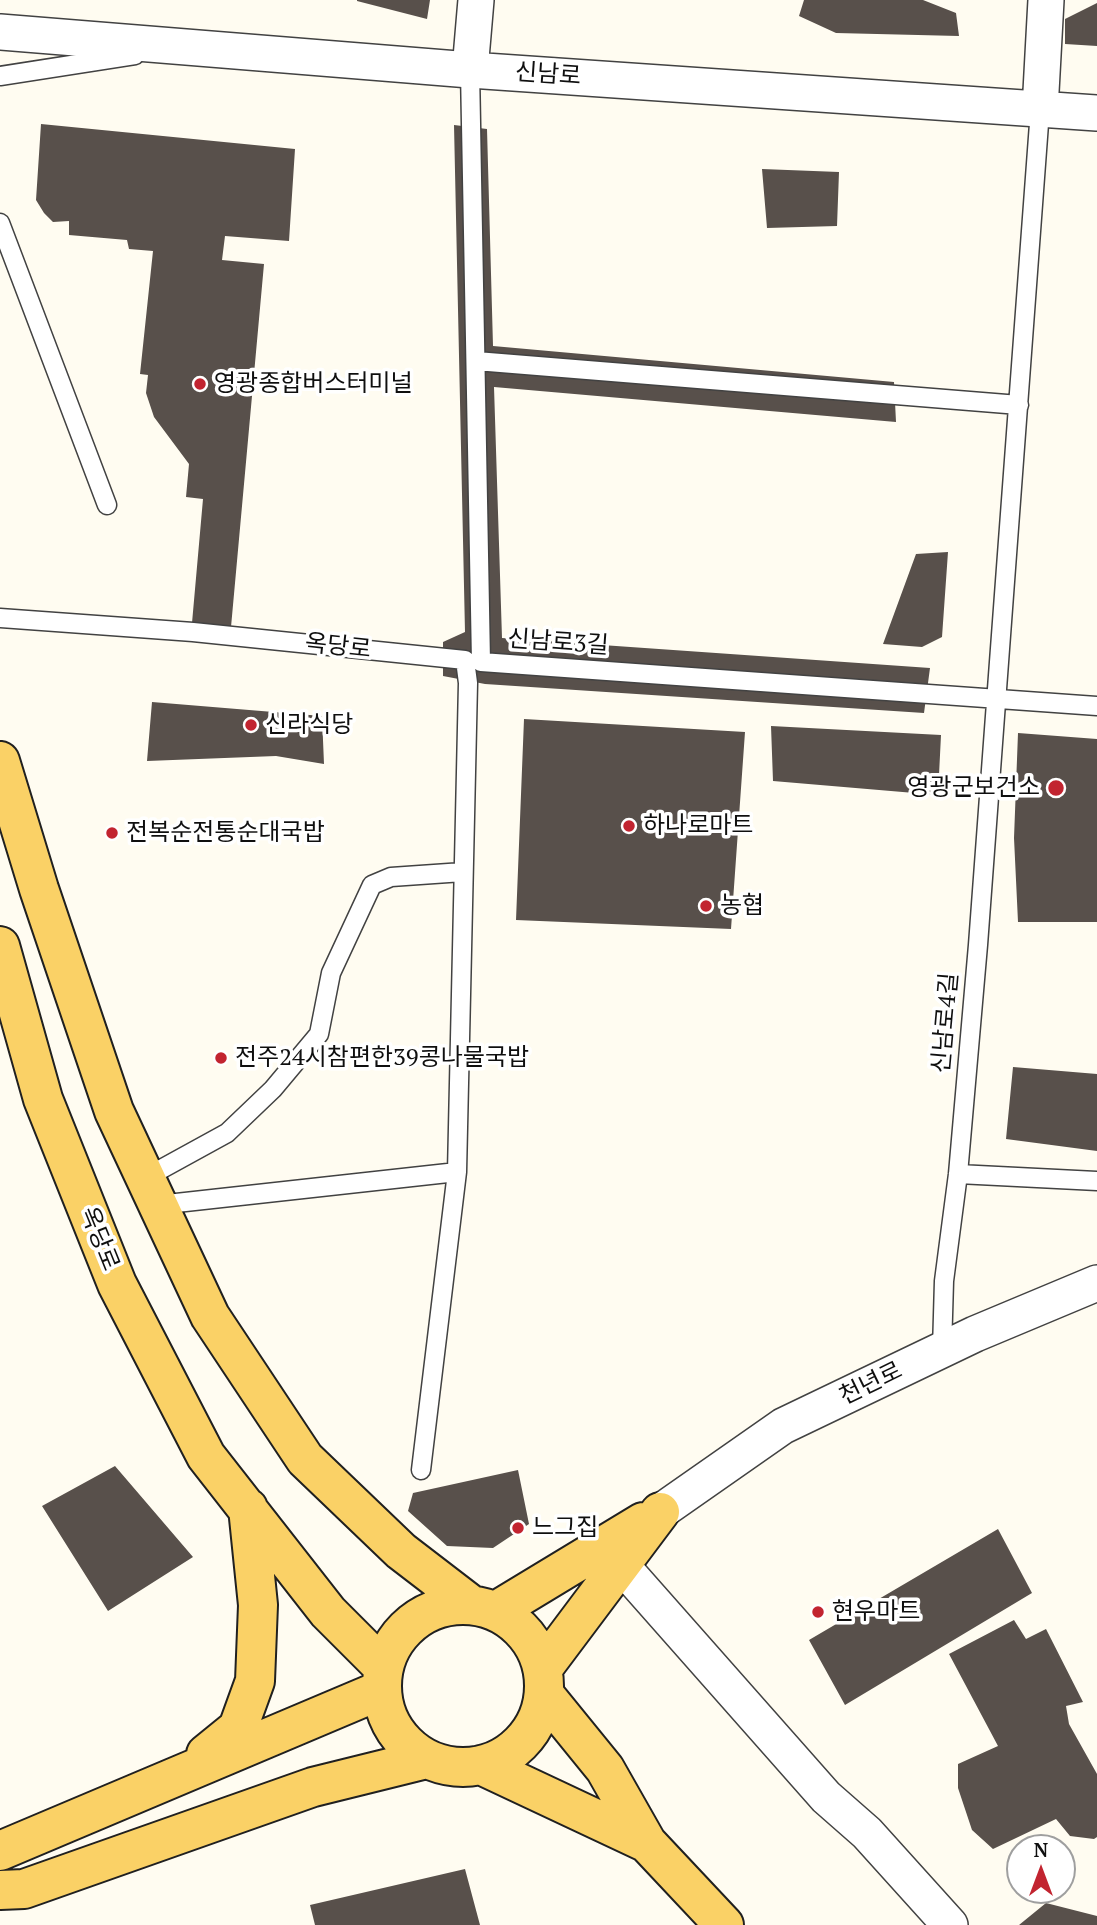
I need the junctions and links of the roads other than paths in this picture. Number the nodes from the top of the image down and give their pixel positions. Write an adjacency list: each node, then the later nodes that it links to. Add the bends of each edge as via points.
1 (476, 0): 5 (street)
2 (1046, 0): 7 (street)
3 (0, 32): 4 (street, 신남로)
4 (176, 48): 5 (street, 신남로); 6 (lane)
5 (470, 70): 7 (street, 신남로); 10 (lane, 신남로3길)
6 (0, 76)
7 (1040, 110): 8 (street, 신남로); 11 (lane, 신남로4길)
8 (1097, 113)
9 (0, 223): 12 (lane)
10 (476, 361): 11 (lane); 14 (lane, 신남로3길)
11 (1019, 405): 15 (lane, 신남로4길)
12 (107, 505)
13 (0, 618): 14 (lane, 옥당로)
14 (473, 661): 15 (lane, 신남로3길); 18 (lane, via 468,683)
15 (995, 699): 16 (lane, 신남로3길); 21 (lane, 신남로4길)
16 (1097, 706)
17 (0, 761): 23 (main road, via 110,1098)
18 (463, 872): 20 (lane); 23 (lane, via 391,877 372,885 331,973 319,1034 273,1089 227,1133)
19 (0, 946): 27 (main road, 옥당로, via 43,1099 117,1284 206,1456)
20 (457, 1172): 23 (lane); 26 (lane)
21 (958, 1174): 22 (lane); 25 (lane, 신남로4길, via 944,1280)
22 (1097, 1181)
23 (152, 1191): 30 (main road, via 210,1316 305,1459 401,1550)
24 (1097, 1283): 25 (street, 천년로)
25 (942, 1350): 28 (street, 천년로, via 783,1426)
26 (421, 1469)
27 (248, 1508): 31 (main road, 옥당로); 35 (main road, via 258,1605 255,1681 238,1728)
28 (660, 1512): 29 (main road); 30 (main road)
29 (621, 1565): 32 (main road); 40 (street, via 826,1797 867,1833)
30 (483, 1608): 31 (main road, via 447,1605 425,1613 391,1645); 32 (main road, via 517,1625 534,1645)
31 (382, 1678): 33 (main road, via 385,1710 394,1730); 35 (main road)
32 (544, 1681): 34 (main road, via 538,1718 524,1740); 36 (main road, via 605,1769)
33 (426, 1759): 34 (main road, via 453,1766); 38 (main road, via 313,1787 24,1889)
34 (481, 1765): 36 (main road)
35 (182, 1773): 37 (main road)
36 (647, 1843): 39 (main road)
37 (0, 1851)
38 (0, 1890)
39 (724, 1925)
40 (950, 1925)

